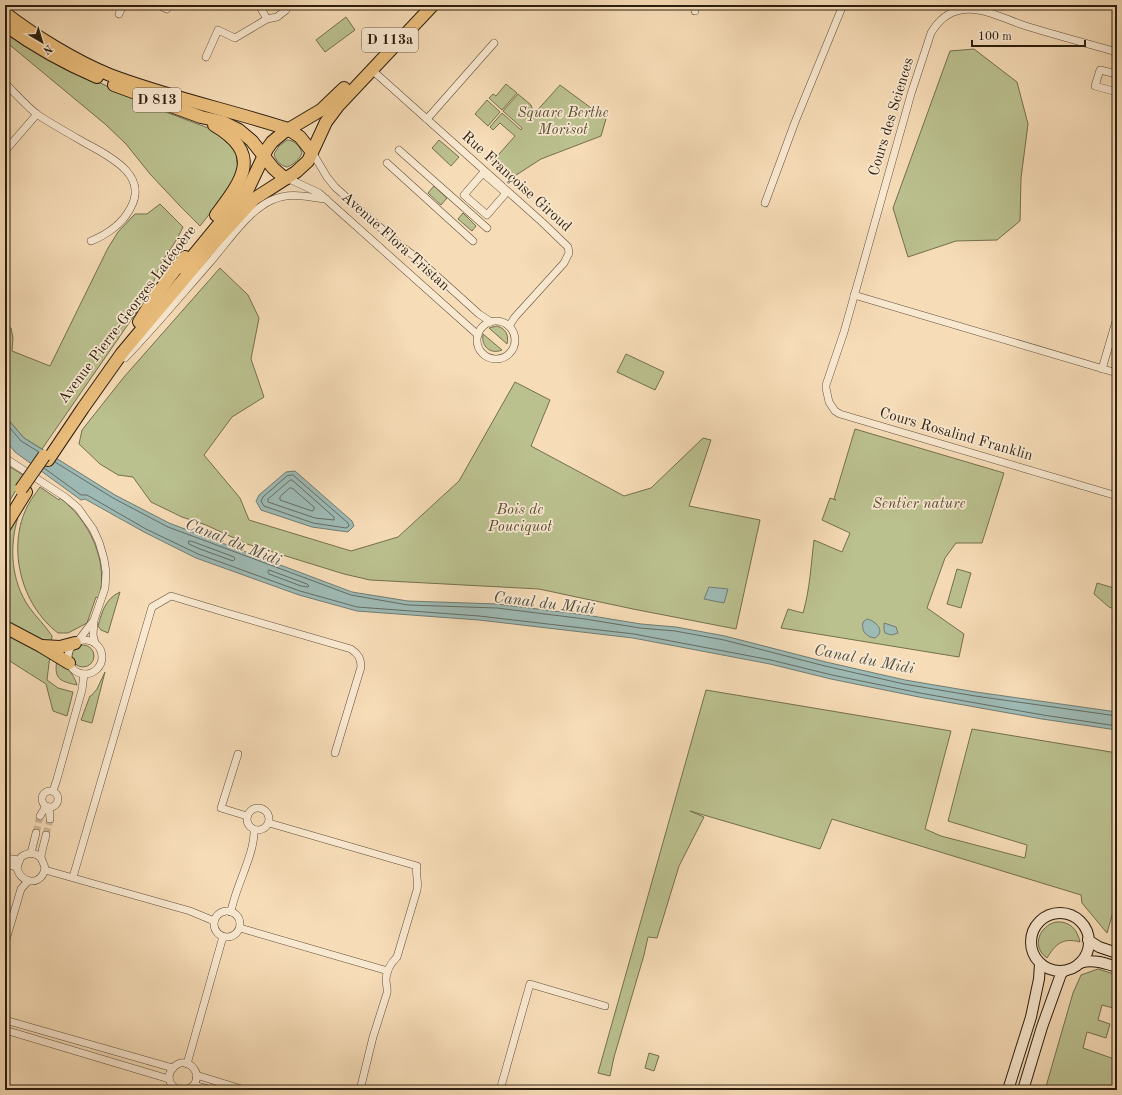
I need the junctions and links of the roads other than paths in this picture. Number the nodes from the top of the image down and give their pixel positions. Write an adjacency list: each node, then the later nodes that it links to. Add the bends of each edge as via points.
1 (123, 5): 10 (street)
2 (158, 5): 8 (street)
3 (259, 5): 11 (street)
4 (287, 5): 11 (street, via 286,10 277,18)
5 (423, 5): 23 (main road, D 113a, via 329,103)
6 (433, 5): 16 (main road, D 113a)
7 (843, 5): 31 (street)
8 (167, 9)
9 (5, 13): 23 (main road, D 813, via 27,31 90,66 199,104)
10 (119, 14)
11 (267, 19): 15 (street, via 235,38 218,30)
12 (5, 25): 21 (main road, D 813, via 51,56 76,68)
13 (494, 43): 22 (street)
14 (1117, 52): 36 (street, Cours des Sciences, via 972,9 952,13 936,24 911,94)
15 (206, 57)
16 (372, 70): 22 (street, Rue Françoise Giroud); 26 (main road, D 113a, via 330,116)
17 (1117, 74): 19 (street, via 1100,70 1095,86)
18 (5, 83): 20 (street)
19 (1117, 92)
20 (37, 114): 25 (street); 34 (street, via 112,158 120,164 134,186 134,200 126,216 112,229)
21 (201, 117): 27 (main road, D 813, via 224,122 239,130); 38 (main road, via 237,142 242,154 244,172 234,191 154,298)
22 (427, 119): 40 (street, Rue Françoise Giroud, via 568,247 569,253 564,263)
23 (288, 129): 26 (main road, D 813, via 300,136); 27 (main road, via 276,139)
24 (399, 150): 33 (street)
25 (5, 151)
26 (312, 152): 29 (main road, via 304,165); 39 (street, Avenue Flora Tristan, via 335,187)
27 (264, 155): 29 (main road, D 813, via 272,168); 38 (main road, Avenue Pierre-Georges Latécoère, via 248,189)
28 (387, 163): 35 (street)
29 (287, 178): 30 (street, Avenue Flora Tristan); 44 (main road, Avenue Pierre-Georges Latécoère, via 243,210 122,353)
30 (326, 199): 41 (street, Avenue Flora Tristan); 44 (street, Avenue Pierre-Georges Latécoère, via 288,196 273,200 258,210 236,231 154,327)
31 (765, 203)
32 (487, 215): 32 (street, via 506,193 484,173 464,195)
33 (487, 228)
34 (91, 241)
35 (473, 241)
36 (854, 294): 42 (street); 45 (street, Cours des Sciences, via 826,388)
37 (1117, 318): 42 (street)
38 (140, 322): 46 (main road, Avenue Pierre-Georges Latécoère, via 94,382)
39 (491, 322): 40 (street, via 499,321); 41 (street, via 485,325)
40 (509, 326): 41 (street, via 515,336 513,347 507,355 499,358 491,358 482,352 478,344)
41 (478, 335)
42 (1102, 369): 43 (street)
43 (1117, 373)
44 (101, 383): 46 (main road, Avenue Pierre-Georges Latécoère)
45 (829, 402): 49 (street, Cours Rosalind Franklin, via 835,411 846,416)
46 (65, 429): 48 (main road, Avenue Pierre-Georges Latécoère)
47 (5, 458): 52 (street, via 71,502 93,529 106,572 105,588)
48 (24, 491): 50 (main road, Avenue Pierre-Georges Latécoère); 51 (main road, Avenue Pierre-Georges Latécoère)
49 (1117, 496)
50 (5, 515)
51 (5, 526)
52 (94, 620): 54 (street); 55 (street)
53 (5, 627): 56 (main road)
54 (76, 642): 55 (street, via 84,639); 56 (main road, via 60,647); 57 (street, via 68,652)
55 (95, 642): 58 (street, via 101,651 101,662 95,671)
56 (41, 646): 57 (main road)
57 (69, 664): 58 (street, via 75,671)
58 (84, 674): 61 (street, via 82,690)
59 (335, 753): 76 (street, via 361,667 361,660 356,653 350,649 171,596 152,607)
60 (238, 754): 64 (street, via 221,808)
61 (53, 790): 62 (street, via 58,799 54,806); 62 (street, via 44,792 42,797 42,802)
62 (48, 807): 63 (street); 65 (street)
63 (40, 816)
64 (247, 816): 66 (street, via 254,808 261,808 267,812); 67 (street, via 247,823)
65 (50, 819)
66 (269, 823): 67 (street, via 261,830); 88 (street, via 417,866 417,890 397,957 390,964)
67 (254, 830): 78 (street)
68 (36, 833): 70 (street)
69 (46, 835): 72 (street)
70 (31, 853): 72 (street); 74 (street, via 24,855)
71 (5, 858): 74 (street)
72 (41, 858): 75 (street)
73 (5, 864): 74 (street)
74 (18, 864): 77 (street, via 20,876)
75 (45, 870): 76 (street); 77 (street, via 41,877)
76 (72, 877): 79 (street, via 190,911)
77 (28, 881): 83 (street, via 21,889)
78 (231, 912): 79 (street, via 219,914); 80 (street, via 238,916)
79 (214, 921): 81 (street, via 215,929)
80 (240, 928): 81 (street, via 235,935); 88 (street)
81 (224, 937): 93 (street)
82 (1088, 940): 84 (street); 85 (street, via 1086,953); 86 (street, via 1086,930 1074,917 1062,914 1047,916 1036,926 1031,936 1031,948)
83 (5, 943)
84 (1117, 953)
85 (1080, 963): 87 (street, via 1101,962); 89 (street)
86 (1040, 964): 89 (street, via 1050,970); 104 (street, via 1031,1017)
87 (1117, 967)
88 (388, 971): 102 (street, via 387,993)
89 (1064, 971): 105 (street, via 1042,1027)
90 (605, 1006): 103 (street, via 530,984)
91 (5, 1020): 94 (street)
92 (5, 1030): 96 (street)
93 (187, 1064): 94 (street, via 179,1064); 95 (street)
94 (173, 1068): 96 (street)
95 (196, 1074): 97 (street); 101 (street)
96 (169, 1078): 98 (street, via 172,1086)
97 (194, 1085): 99 (street); 100 (street)
98 (179, 1090)
99 (187, 1090)
100 (212, 1090)
101 (245, 1090)
102 (360, 1090)
103 (500, 1090)
104 (1008, 1090)
105 (1023, 1090)

